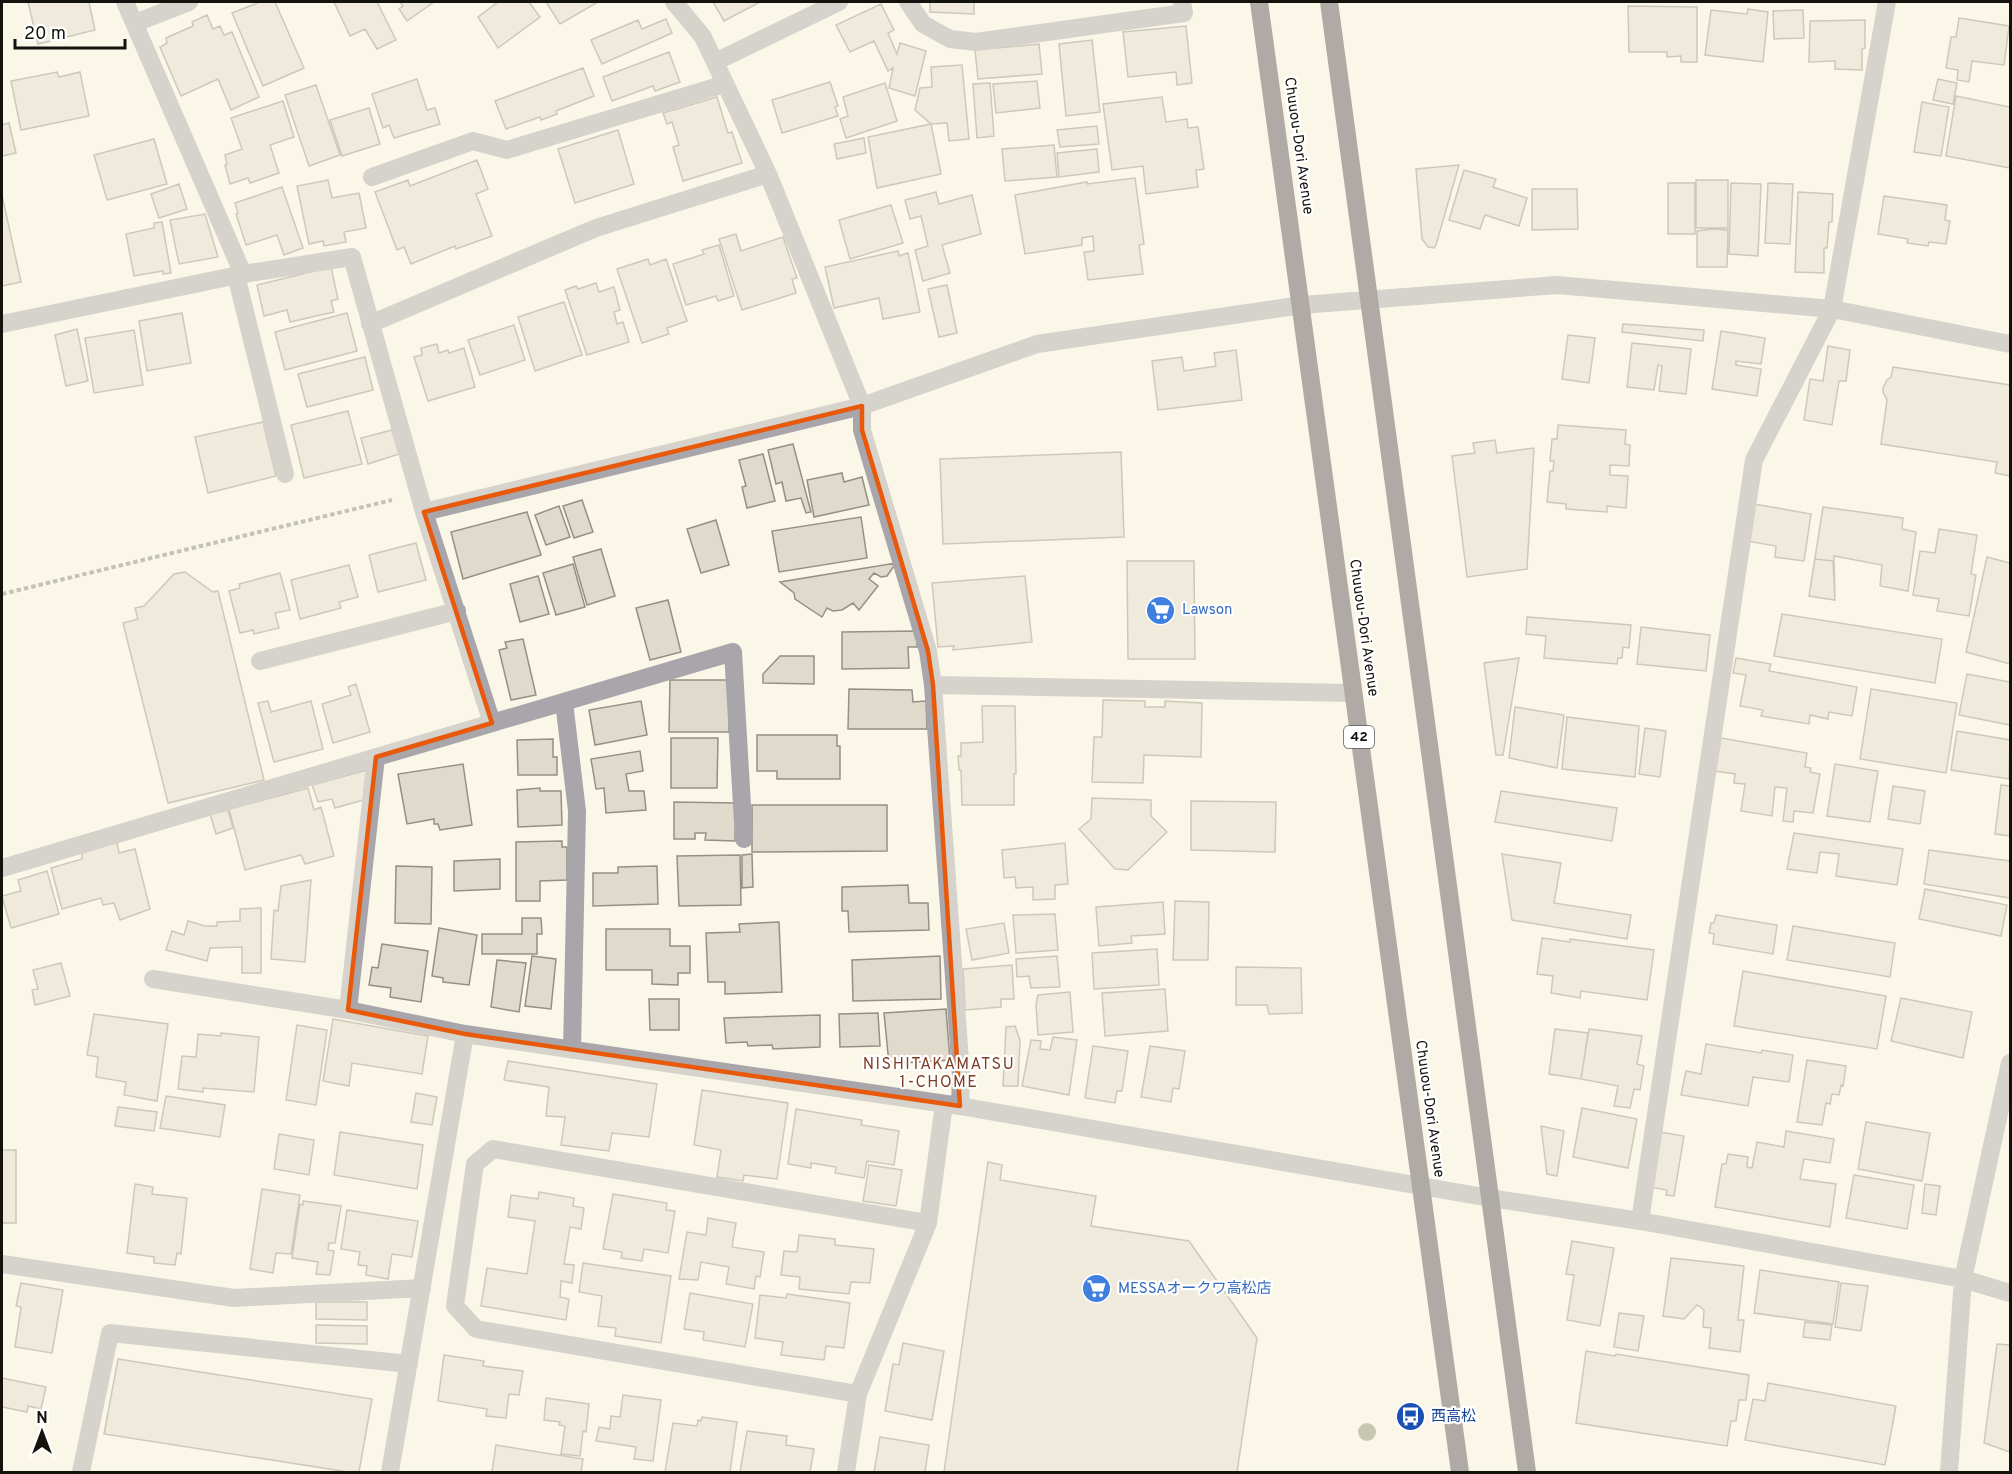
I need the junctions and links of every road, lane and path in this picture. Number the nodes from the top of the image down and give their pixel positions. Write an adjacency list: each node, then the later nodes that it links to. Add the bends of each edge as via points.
1 (125, 2): 10 (street)
2 (189, 2): 10 (street)
3 (674, 2): 11 (street, via 703,37)
4 (839, 2): 11 (street)
5 (908, 2): 6 (street, via 923,24 950,39 976,42 1184,13)
6 (1182, 2)
7 (1259, 2): 17 (highway, Chuuou-Dori Avenue / 42)
8 (1329, 2): 16 (highway)
9 (1887, 2): 18 (street)
10 (135, 23): 15 (street)
11 (715, 62): 12 (street)
12 (725, 84): 13 (street); 14 (street, via 507,150 473,141)
13 (768, 174): 20 (street, via 597,228); 22 (street)
14 (372, 177)
15 (240, 274): 19 (street); 20 (street, via 352,257); 23 (street)
16 (1370, 298): 17 (street); 18 (street, via 1557,285); 44 (highway)
17 (1302, 305): 22 (street, via 1037,344); 30 (highway, Chuuou-Dori Avenue / 42)
18 (1832, 309): 21 (street); 45 (street, via 1754,460)
19 (2, 324)
20 (370, 324): 24 (street)
21 (2010, 344)
22 (862, 406): 25 (street); 29 (street, via 862,430 928,651)
23 (285, 474)
24 (419, 494): 25 (street); 26 (path)
25 (424, 512): 27 (street)
26 (2, 594)
27 (457, 611): 28 (street); 32 (street)
28 (260, 661)
29 (933, 685): 30 (street); 42 (street, via 961,1075)
30 (1353, 693): 43 (highway, Chuuou-Dori Avenue / 42)
31 (564, 702): 32 (street); 34 (street, via 733,652); 39 (street, via 577,812)
32 (492, 723): 33 (street)
33 (376, 757): 35 (street); 37 (street)
34 (744, 839)
35 (2, 868)
36 (153, 979): 37 (street)
37 (348, 1010): 38 (street)
38 (465, 1034): 39 (street); 49 (street)
39 (572, 1050): 42 (street)
40 (2010, 1063): 41 (street)
41 (2007, 1093): 48 (street)
42 (952, 1105): 43 (street); 46 (street)
43 (1421, 1185): 44 (street); 56 (highway, Chuuou-Dori Avenue / 42)
44 (1490, 1198): 45 (street); 57 (highway)
45 (1640, 1221): 48 (street)
46 (928, 1223): 52 (street); 52 (street, via 493,1149 475,1164 455,1306 476,1329)
47 (2, 1264): 49 (street, via 234,1298)
48 (1963, 1278): 50 (street); 58 (street)
49 (422, 1288): 51 (street)
50 (2010, 1293)
51 (409, 1364): 53 (street, via 110,1333); 54 (street)
52 (858, 1394): 55 (street)
53 (81, 1473)
54 (390, 1473)
55 (846, 1473)
56 (1460, 1473)
57 (1527, 1473)
58 (1949, 1473)

